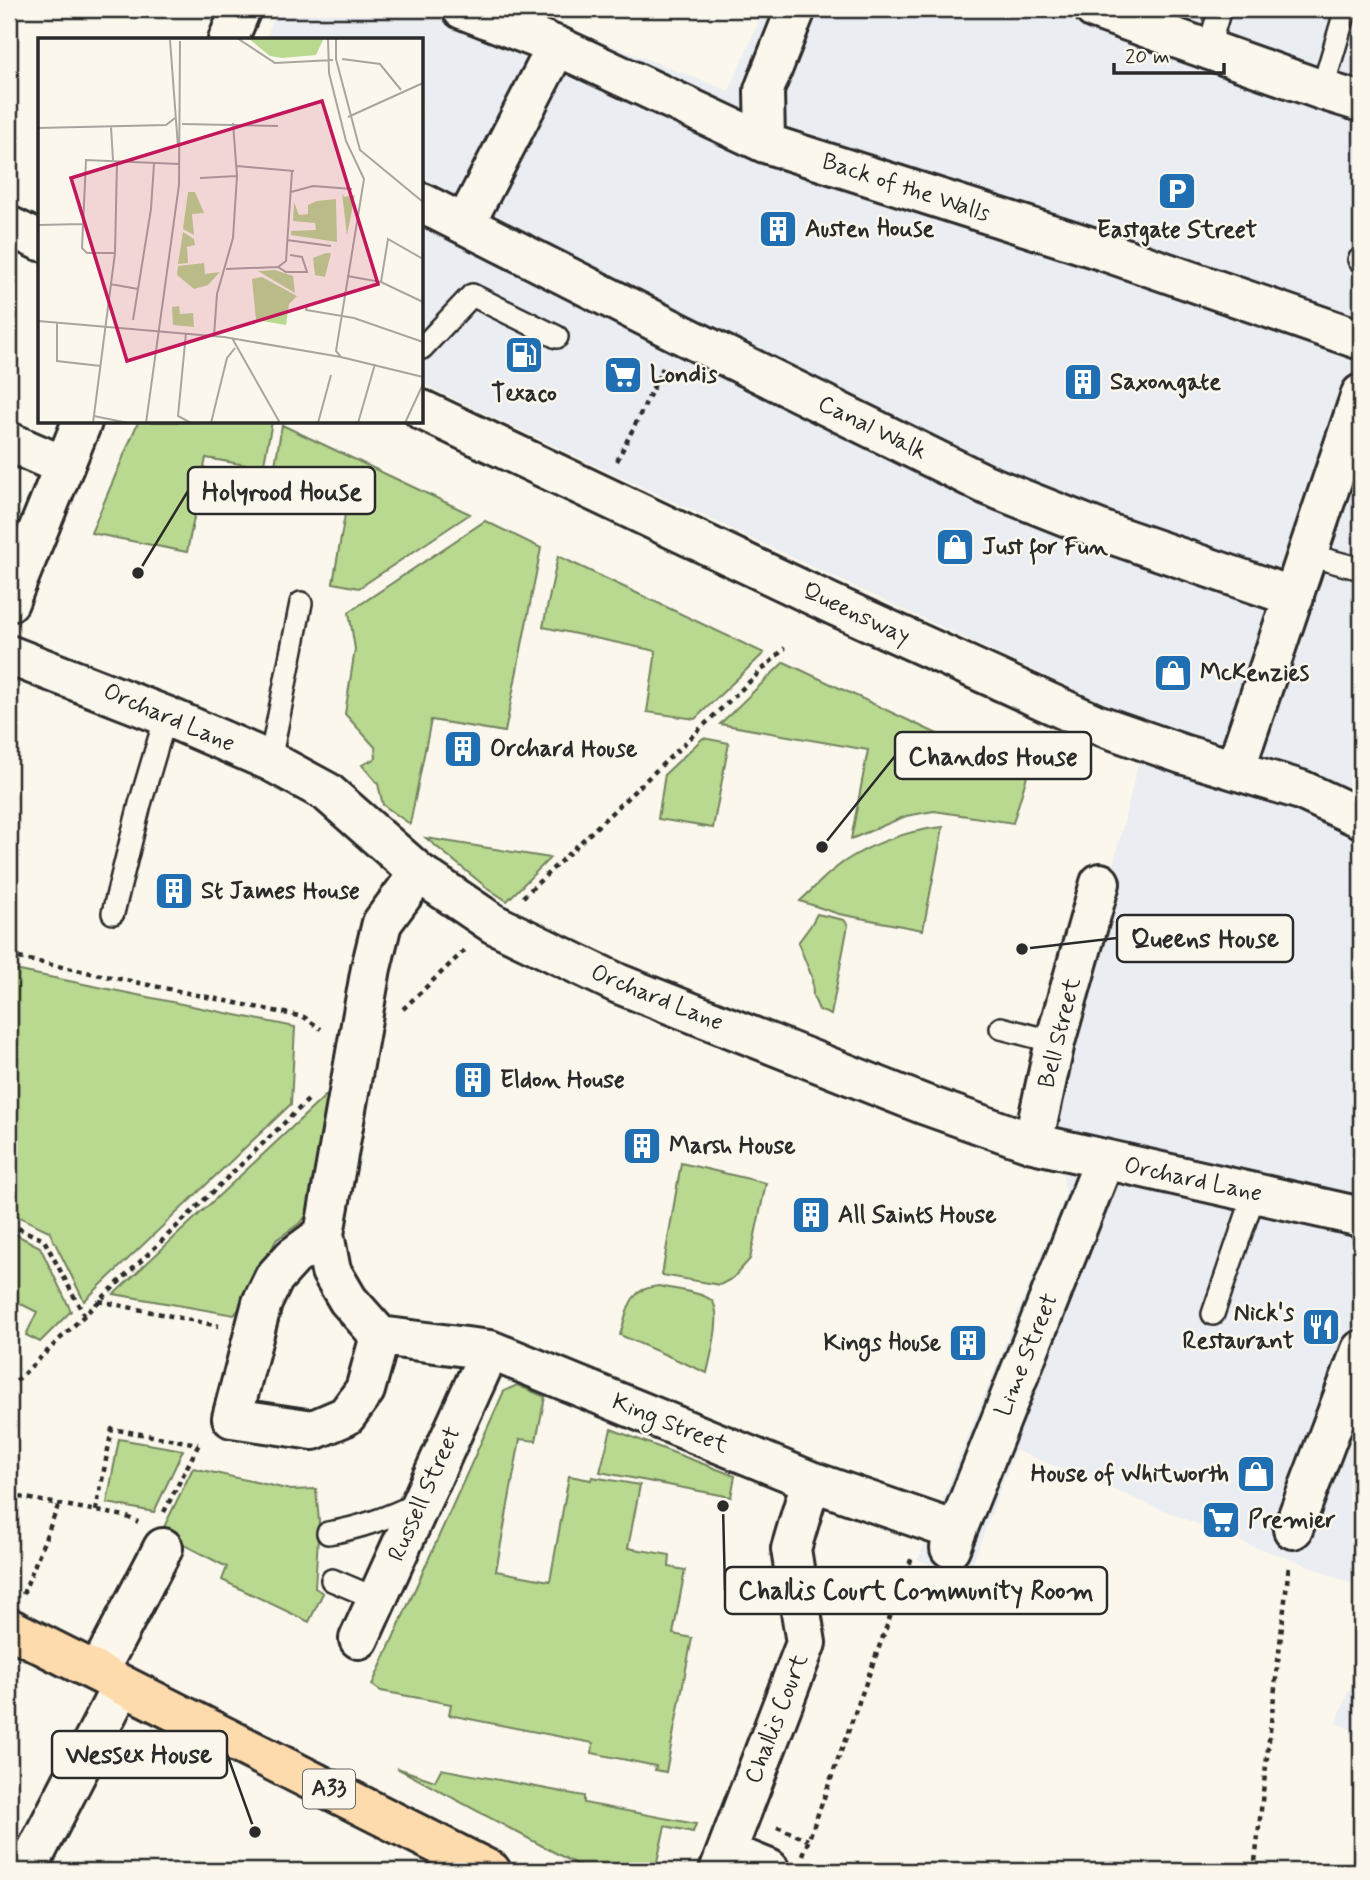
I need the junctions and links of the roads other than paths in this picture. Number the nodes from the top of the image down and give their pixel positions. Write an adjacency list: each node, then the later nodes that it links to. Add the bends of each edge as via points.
1 (241, 9): 7 (street)
2 (462, 9): 8 (street, Back of the Walls)
3 (796, 9): 12 (street, via 764,90)
4 (1094, 9): 9 (street)
5 (1220, 9): 9 (lane)
6 (1346, 9): 10 (lane)
7 (229, 38)
8 (557, 46): 12 (street, Back of the Walls); 14 (street)
9 (1209, 48): 10 (street)
10 (1322, 90): 11 (street)
11 (1361, 102)
12 (765, 143): 18 (street, Back of the Walls, via 1104,251)
13 (424, 204): 14 (street, Canal Walk)
14 (465, 225): 27 (street, Canal Walk, via 987,485 1108,533)
15 (9, 226): 16 (street)
16 (38, 240)
17 (557, 337): 19 (lane, via 472,295)
18 (1361, 340)
19 (424, 346)
20 (1361, 394): 25 (street)
21 (424, 411): 33 (street, Queensway, via 1096,724)
22 (81, 424): 24 (street)
23 (9, 442): 24 (street)
24 (64, 466): 28 (street)
25 (1308, 555): 26 (lane); 27 (street)
26 (1361, 569)
27 (1294, 597): 33 (street)
28 (9, 602)
29 (301, 603): 32 (lane)
30 (9, 655): 31 (street, Orchard Lane)
31 (166, 716): 32 (street, Orchard Lane); 39 (lane)
32 (270, 761): 37 (street, Orchard Lane, via 327,792)
33 (1235, 770): 34 (street, Queensway)
34 (1301, 790): 35 (street, Queensway); 36 (street, Queensway)
35 (1361, 796)
36 (1361, 818)
37 (419, 873): 42 (street, Orchard Lane, via 494,924 619,984); 46 (street, via 382,923)
38 (1100, 883): 41 (street, Bell Street)
39 (113, 913)
40 (1001, 1028): 41 (lane)
41 (1055, 1042): 42 (street, Bell Street)
42 (1034, 1143): 43 (street, Orchard Lane)
43 (1104, 1161): 44 (street, Orchard Lane); 55 (street, Lime Street)
44 (1255, 1192): 45 (street, Orchard Lane); 47 (lane)
45 (1361, 1217)
46 (324, 1234): 48 (street, via 331,1271 348,1300); 48 (street, via 274,1278 262,1303 232,1418 313,1430 346,1416 365,1390)
47 (1213, 1314)
48 (380, 1336): 49 (street, King Street)
49 (490, 1350): 51 (street, King Street); 52 (street, Russell Street)
50 (1361, 1350): 53 (street)
51 (811, 1481): 55 (street, King Street); 62 (street, Challis Court, via 792,1549 806,1643)
52 (421, 1502): 54 (lane, via 388,1518); 58 (street, Russell Street)
53 (1293, 1529)
54 (328, 1533)
55 (944, 1533)
56 (159, 1539): 61 (street)
57 (332, 1580): 58 (lane)
58 (377, 1600): 60 (street, Russell Street)
59 (9, 1628): 61 (main road, A33)
60 (359, 1639)
61 (110, 1679): 64 (street); 65 (main road, A33)
62 (723, 1861): 63 (street)
63 (785, 1865)
64 (26, 1871)
65 (491, 1871)

